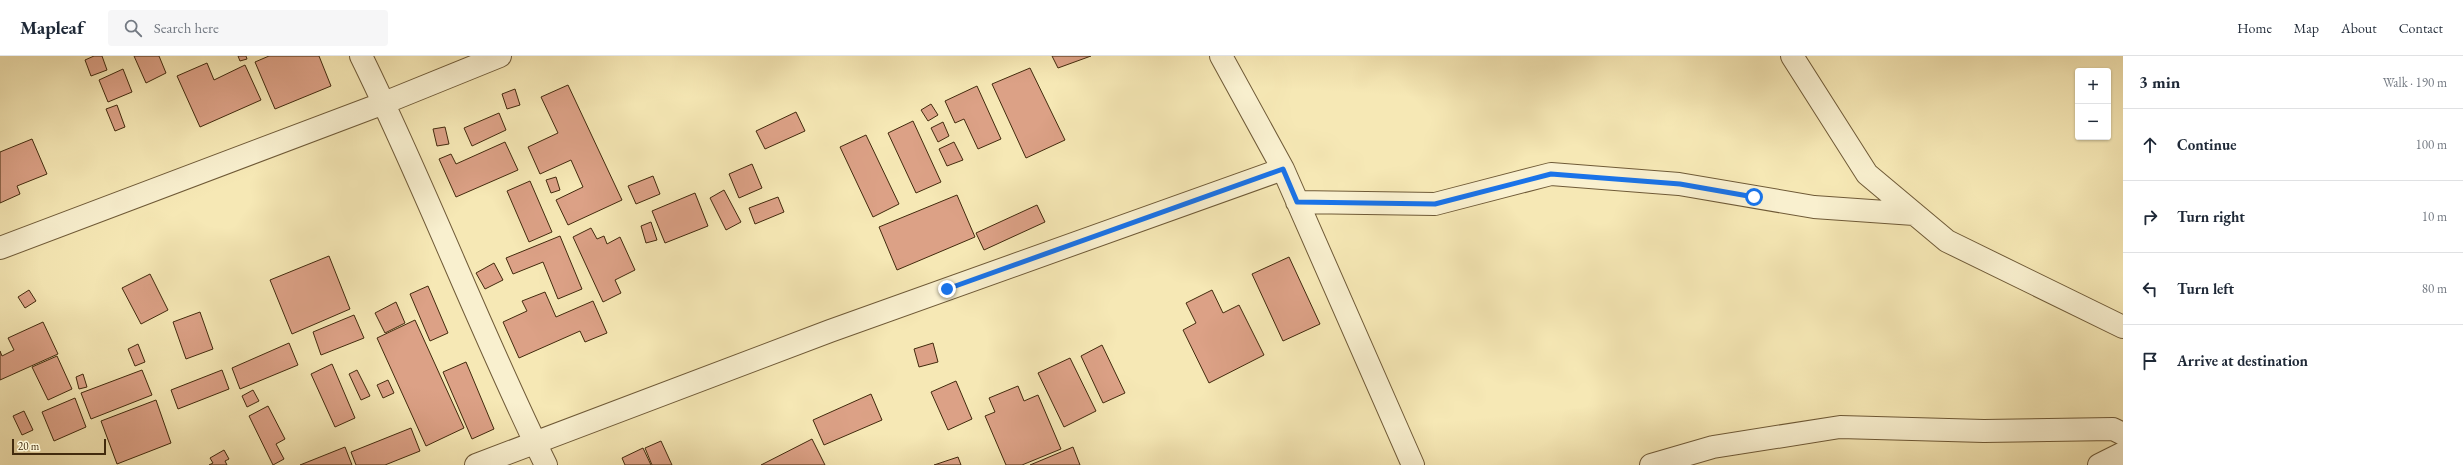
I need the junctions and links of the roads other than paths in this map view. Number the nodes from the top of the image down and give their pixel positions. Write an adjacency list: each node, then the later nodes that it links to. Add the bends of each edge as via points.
1 (361, 56): 5 (street)
2 (500, 56): 5 (street)
3 (1221, 56): 6 (street)
4 (1792, 56): 8 (street, via 1866,174)
5 (384, 103): 9 (street); 12 (street)
6 (1283, 169): 7 (street); 12 (street, via 830,331)
7 (1297, 202): 8 (street, via 1435,204 1551,174 1680,184 1814,207); 16 (street)
8 (1914, 214): 10 (street, via 1947,241)
9 (0, 248)
10 (2123, 327)
11 (2123, 434): 17 (street, via 2113,428 1984,430 1840,426 1714,446)
12 (535, 443): 14 (street); 15 (street)
13 (2123, 453): 18 (street)
14 (476, 465)
15 (546, 465)
16 (1413, 465)
17 (1651, 465)
18 (2100, 465)

